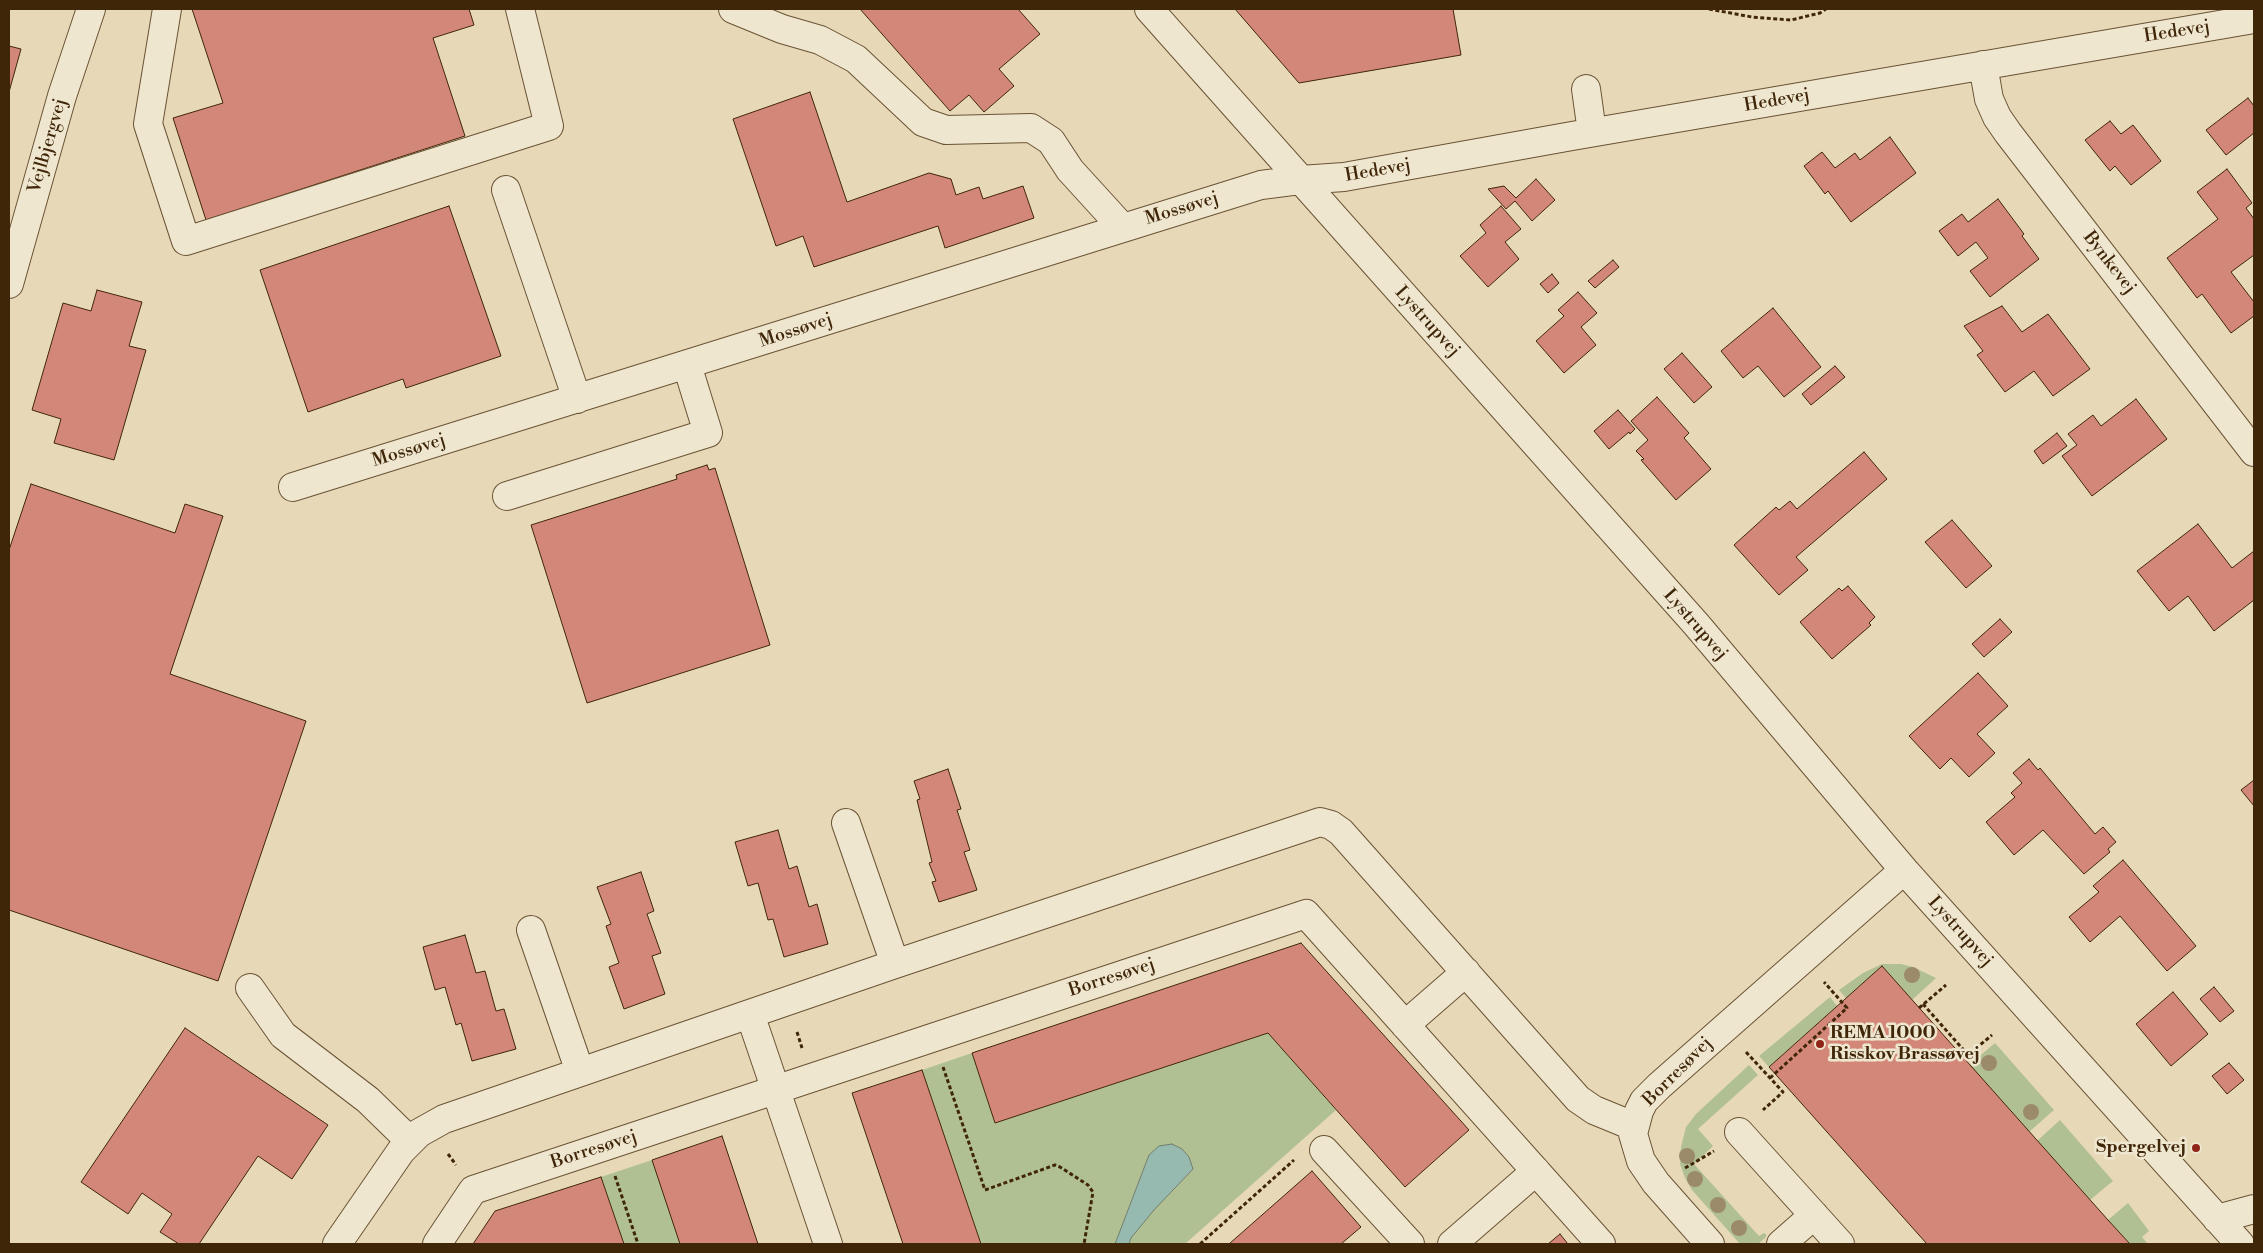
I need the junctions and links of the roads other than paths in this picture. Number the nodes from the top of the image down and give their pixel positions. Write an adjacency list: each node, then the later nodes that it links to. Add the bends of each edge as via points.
1 (91, 9): 13 (street, Vejlbjergvej, via 62,96)
2 (167, 9): 3 (street, via 148,124 186,241 549,126)
3 (520, 9)
4 (733, 9): 12 (street, via 820,40 856,59 923,122 946,130 1031,128 1052,140 1070,170)
5 (1149, 9): 10 (street, Lystrupvej)
6 (2254, 19): 7 (street, Hedevej)
7 (1983, 65): 9 (street, Hedevej); 16 (street, Bynkevej, via 1989,99 2008,133)
8 (1586, 89): 9 (street)
9 (1592, 132): 10 (street, Hedevej, via 1344,178)
10 (1300, 180): 12 (street, Mossøvej, via 1261,185); 20 (street, Lystrupvej, via 1696,624)
11 (506, 190): 15 (street)
12 (1122, 227): 14 (street, Mossøvej)
13 (9, 284)
14 (687, 365): 15 (street, Mossøvej); 18 (street, via 708,433)
15 (577, 399): 17 (street, Mossøvej)
16 (2254, 452)
17 (293, 487)
18 (507, 496)
19 (846, 823): 22 (street)
20 (1904, 870): 29 (street, Borresøvej, via 1651,1094 1639,1110); 36 (street, Lystrupvej)
21 (531, 930): 27 (street)
22 (895, 964): 23 (street, Borresøvej, via 1320,822 1341,832); 25 (street, Borresøvej)
23 (1466, 972): 26 (street); 29 (street, Borresøvej, via 1578,1098 1594,1110)
24 (250, 988): 31 (street, via 283,1035 368,1100)
25 (750, 1014): 27 (street, Borresøvej); 28 (street)
26 (1405, 1025): 28 (street, Borresøvej, via 1306,914); 33 (street, Borresøvej)
27 (580, 1072): 31 (street, Borresøvej, via 444,1119)
28 (777, 1089): 38 (street, Borresøvej, via 473,1190); 39 (street)
29 (1633, 1126): 43 (street, via 1637,1151 1656,1183)
30 (1739, 1132): 35 (street)
31 (410, 1141): 37 (street, Borresøvej)
32 (1324, 1150): 40 (street)
33 (1536, 1171): 41 (street); 42 (street, Borresøvej)
34 (2254, 1210): 36 (street)
35 (1814, 1215): 44 (street); 45 (street)
36 (2217, 1219): 46 (street, Lystrupvej)
37 (337, 1244)
38 (437, 1244)
39 (828, 1244)
40 (1410, 1244)
41 (1452, 1244)
42 (1602, 1244)
43 (1710, 1244)
44 (1781, 1244)
45 (1840, 1244)
46 (2240, 1244)

